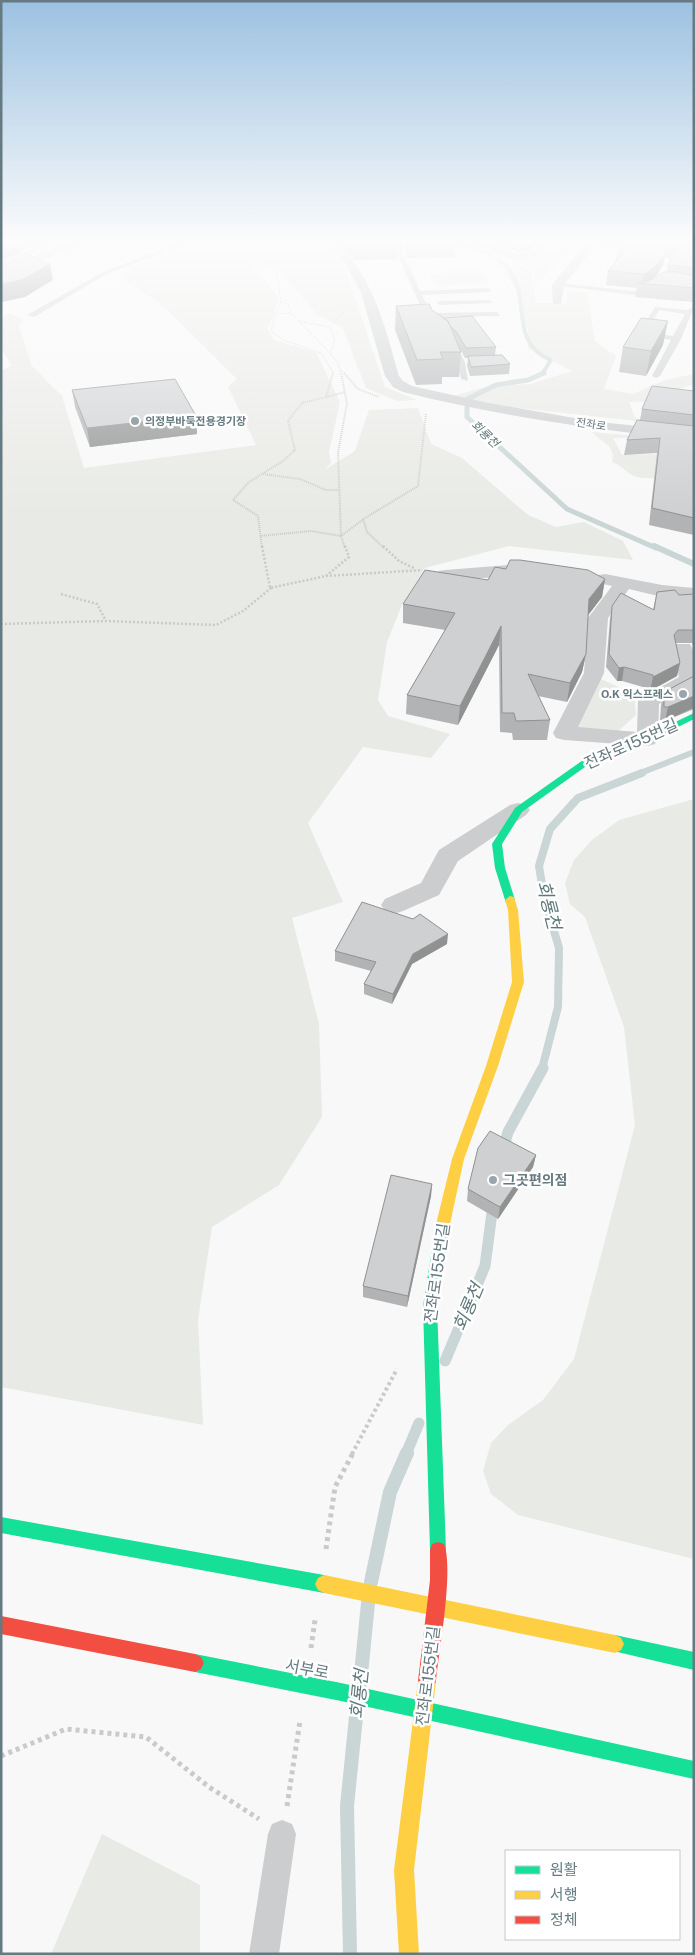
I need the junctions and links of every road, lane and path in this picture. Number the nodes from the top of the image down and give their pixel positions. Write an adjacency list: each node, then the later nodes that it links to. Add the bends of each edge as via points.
1 (271, 331): 16 (path, via 283,340 321,353 334,374)
2 (310, 331): 9 (path)
3 (332, 331): 9 (path, via 335,341)
4 (377, 331): 15 (street, via 392,376 398,384)
5 (644, 331): 8 (lane, via 642,334)
6 (681, 331): 8 (lane)
7 (444, 338): 10 (lane, via 451,343)
8 (677, 339): 12 (lane)
9 (330, 353): 14 (path, via 339,365)
10 (461, 362): 11 (lane); 13 (lane)
11 (470, 362)
12 (656, 376)
13 (465, 379)
14 (345, 392): 16 (path); 19 (path, via 347,403 338,453)
15 (427, 394): 17 (street, 전좌로, via 591,425); 20 (path, via 418,486)
16 (326, 397): 18 (path, via 302,402 288,421 295,450)
17 (694, 436)
18 (262, 474): 19 (path, via 300,479 326,490); 21 (path, via 232,500 258,516)
19 (339, 490): 22 (path)
20 (363, 519): 22 (path); 23 (path, via 367,532 399,561)
21 (260, 536): 22 (path, via 319,531); 29 (path)
22 (341, 536): 26 (path, via 350,557)
23 (414, 568): 25 (path); 26 (path)
24 (549, 572): 25 (street, via 509,570)
25 (445, 575)
26 (326, 576): 29 (path)
27 (589, 576): 28 (street)
28 (624, 583): 31 (street); 36 (street, via 598,618 594,673 564,733)
29 (270, 588): 32 (path, via 243,611 216,625)
30 (61, 594): 32 (path, via 97,604)
31 (694, 594)
32 (106, 621): 33 (path)
33 (1, 624)
34 (683, 648): 36 (street, via 690,680 649,701)
35 (694, 716): 36 (main road, 전좌로155번길)
36 (647, 739): 37 (main road, 전좌로155번길, via 588,760)
37 (518, 810): 38 (street, via 448,856 430,889); 51 (main road, 전좌로155번길, via 497,844 500,868 513,910 518,982 458,1159 441,1231 430,1306 439,1580 404,1870)
38 (394, 905)
39 (398, 1367): 41 (path, via 335,1487)
40 (1, 1525): 45 (main road, via 355,1590)
41 (325, 1555)
42 (316, 1612): 44 (path)
43 (1, 1624): 48 (main road, 서부로, via 341,1692)
44 (310, 1651)
45 (694, 1661)
46 (300, 1718): 49 (path)
47 (1, 1756): 49 (path, via 66,1730 146,1737 209,1787)
48 (694, 1770)
49 (282, 1834): 50 (lane)
50 (264, 1954)
51 (409, 1954)

